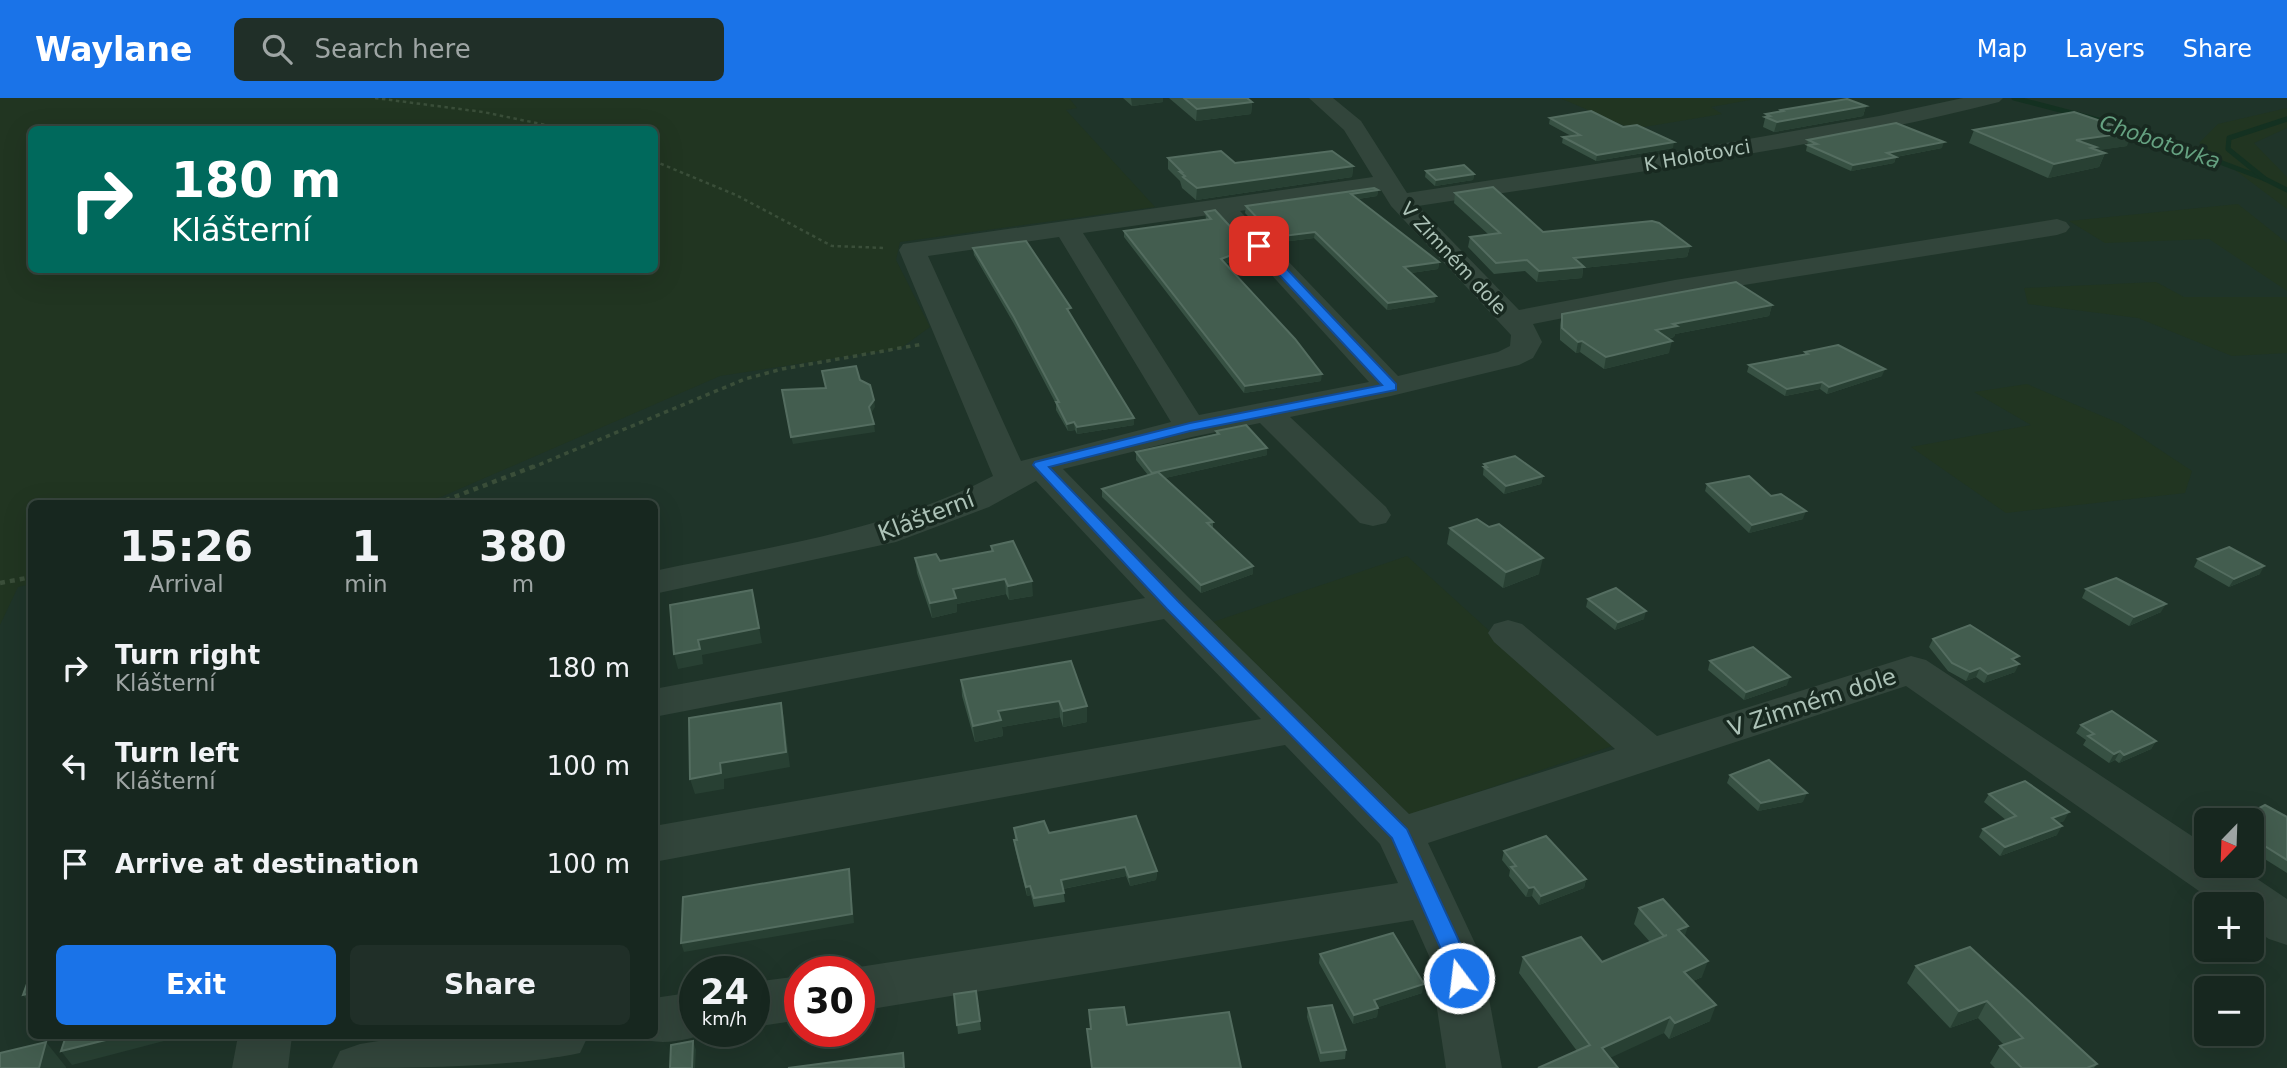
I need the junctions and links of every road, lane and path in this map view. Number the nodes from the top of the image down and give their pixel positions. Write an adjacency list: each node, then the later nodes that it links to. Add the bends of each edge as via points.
1 (375, 98): 4 (path)
2 (1320, 98): 6 (street, V Zimném dole, via 1353,126)
3 (1992, 98): 6 (street, K Holotovci, via 1888,122 1688,157)
4 (550, 126)
5 (658, 163): 10 (path, via 736,195 832,246)
6 (1395, 192): 7 (street, K Holotovci); 11 (street, V Zimném dole)
7 (1222, 206): 8 (street, K Holotovci); 13 (street)
8 (1066, 227): 10 (street, K Holotovci); 15 (street)
9 (2057, 227): 11 (street, V Zimném dole, via 1675,288)
10 (912, 250): 12 (street)
11 (1519, 331): 13 (street, Klášterní, via 1522,352 1508,359)
12 (951, 341): 16 (street); 17 (path, via 746,379)
13 (1391, 387): 14 (street, Klášterní)
14 (1268, 413): 15 (street, Klášterní); 18 (street)
15 (1190, 427): 16 (street, Klášterní)
16 (1026, 472): 20 (street, Klášterní, via 976,499 883,534); 22 (street)
17 (450, 500)
18 (1373, 514)
19 (28, 578): 21 (path)
20 (658, 582)
21 (0, 583)
22 (1173, 605): 24 (street); 25 (street)
23 (1508, 633): 26 (street)
24 (658, 703)
25 (1295, 728): 27 (street); 28 (street)
26 (1651, 755): 27 (street, V Zimném dole); 30 (street, V Zimném dole, via 1911,670)
27 (1400, 834): 29 (street)
28 (658, 843)
29 (1429, 898): 31 (street); 38 (street, via 1455,956)
30 (2287, 925)
31 (875, 986)
32 (679, 1017): 33 (street)
33 (658, 1020)
34 (265, 1039): 36 (street)
35 (542, 1039): 37 (street)
36 (260, 1068)
37 (360, 1068)
38 (1474, 1068)

